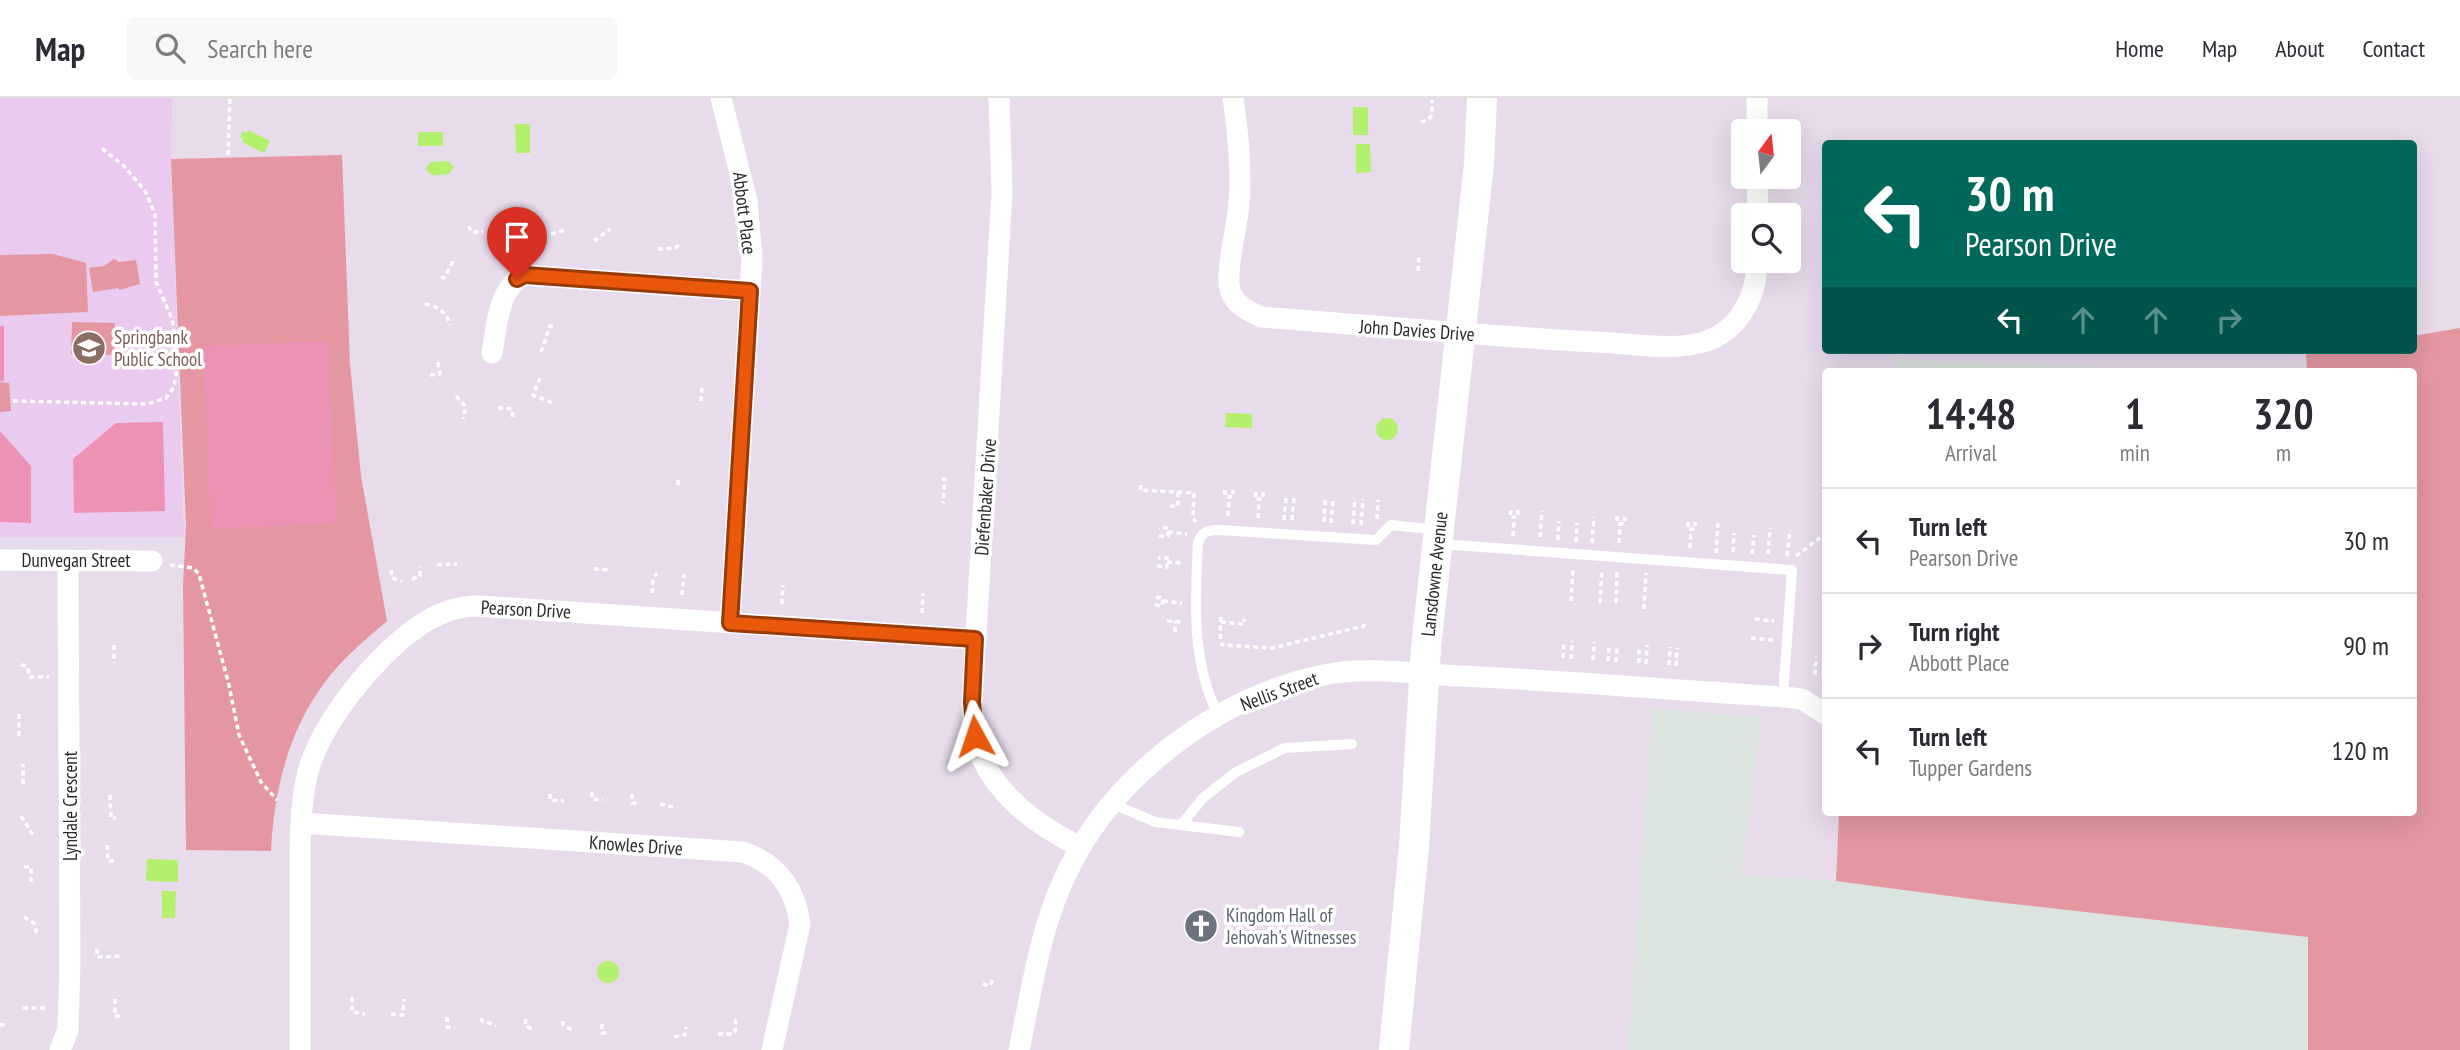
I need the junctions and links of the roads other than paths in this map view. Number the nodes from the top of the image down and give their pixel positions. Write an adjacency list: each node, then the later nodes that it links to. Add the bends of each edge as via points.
1 (721, 98): 8 (street, Abbott Place, via 747,201)
2 (999, 98): 16 (street, Diefenbaker Drive, via 1002,188)
3 (1233, 98): 9 (street, John Davies Drive, via 1240,200 1228,285 1236,302 1261,317)
4 (1482, 98): 9 (main road, Lansdowne Avenue)
5 (1757, 98): 6 (street)
6 (1757, 119)
7 (1756, 273): 9 (street, John Davies Drive, via 1743,312 1731,327 1696,344)
8 (750, 291): 10 (street, via 525,275 505,294); 15 (street, Abbott Place)
9 (1460, 333): 11 (main road, Lansdowne Avenue)
10 (492, 353)
11 (1437, 537): 17 (main road, Lansdowne Avenue); 18 (lane, via 1539,551 1792,570); 20 (lane, via 1391,525 1376,540 1212,530 1203,534 1198,543 1195,604 1202,669 1208,696)
12 (0, 560): 13 (street, Dunvegan Street)
13 (68, 560): 14 (street, Dunvegan Street); 27 (street, Lyndale Crescent, via 70,975 68,1030)
14 (152, 561)
15 (730, 623): 16 (street, Pearson Drive); 23 (street, Pearson Drive, via 480,606 436,616 381,660 342,702 315,752)
16 (975, 639): 26 (street, Diefenbaker Drive, via 973,727 985,761 1015,805 1048,830)
17 (1425, 675): 18 (street, Nellis Street); 20 (street, Nellis Street, via 1374,671 1326,675 1265,693); 31 (main road, Lansdowne Avenue)
18 (1783, 696): 19 (street, Nellis Street, via 1802,699)
19 (1822, 712)
20 (1219, 716): 22 (street, Nellis Street, via 1167,751)
21 (1352, 744): 24 (lane, via 1285,748 1236,772 1203,798)
22 (1113, 804): 24 (lane, via 1155,822); 26 (street, Nellis Street)
23 (301, 823): 28 (street, Pearson Drive); 29 (street, Knowles Drive, via 744,852 757,857 789,886 800,924)
24 (1181, 825): 25 (lane)
25 (1239, 832)
26 (1082, 847): 30 (street, Nellis Street, via 1047,923)
27 (60, 1050)
28 (300, 1050)
29 (772, 1050)
30 (1019, 1050)
31 (1394, 1050)

